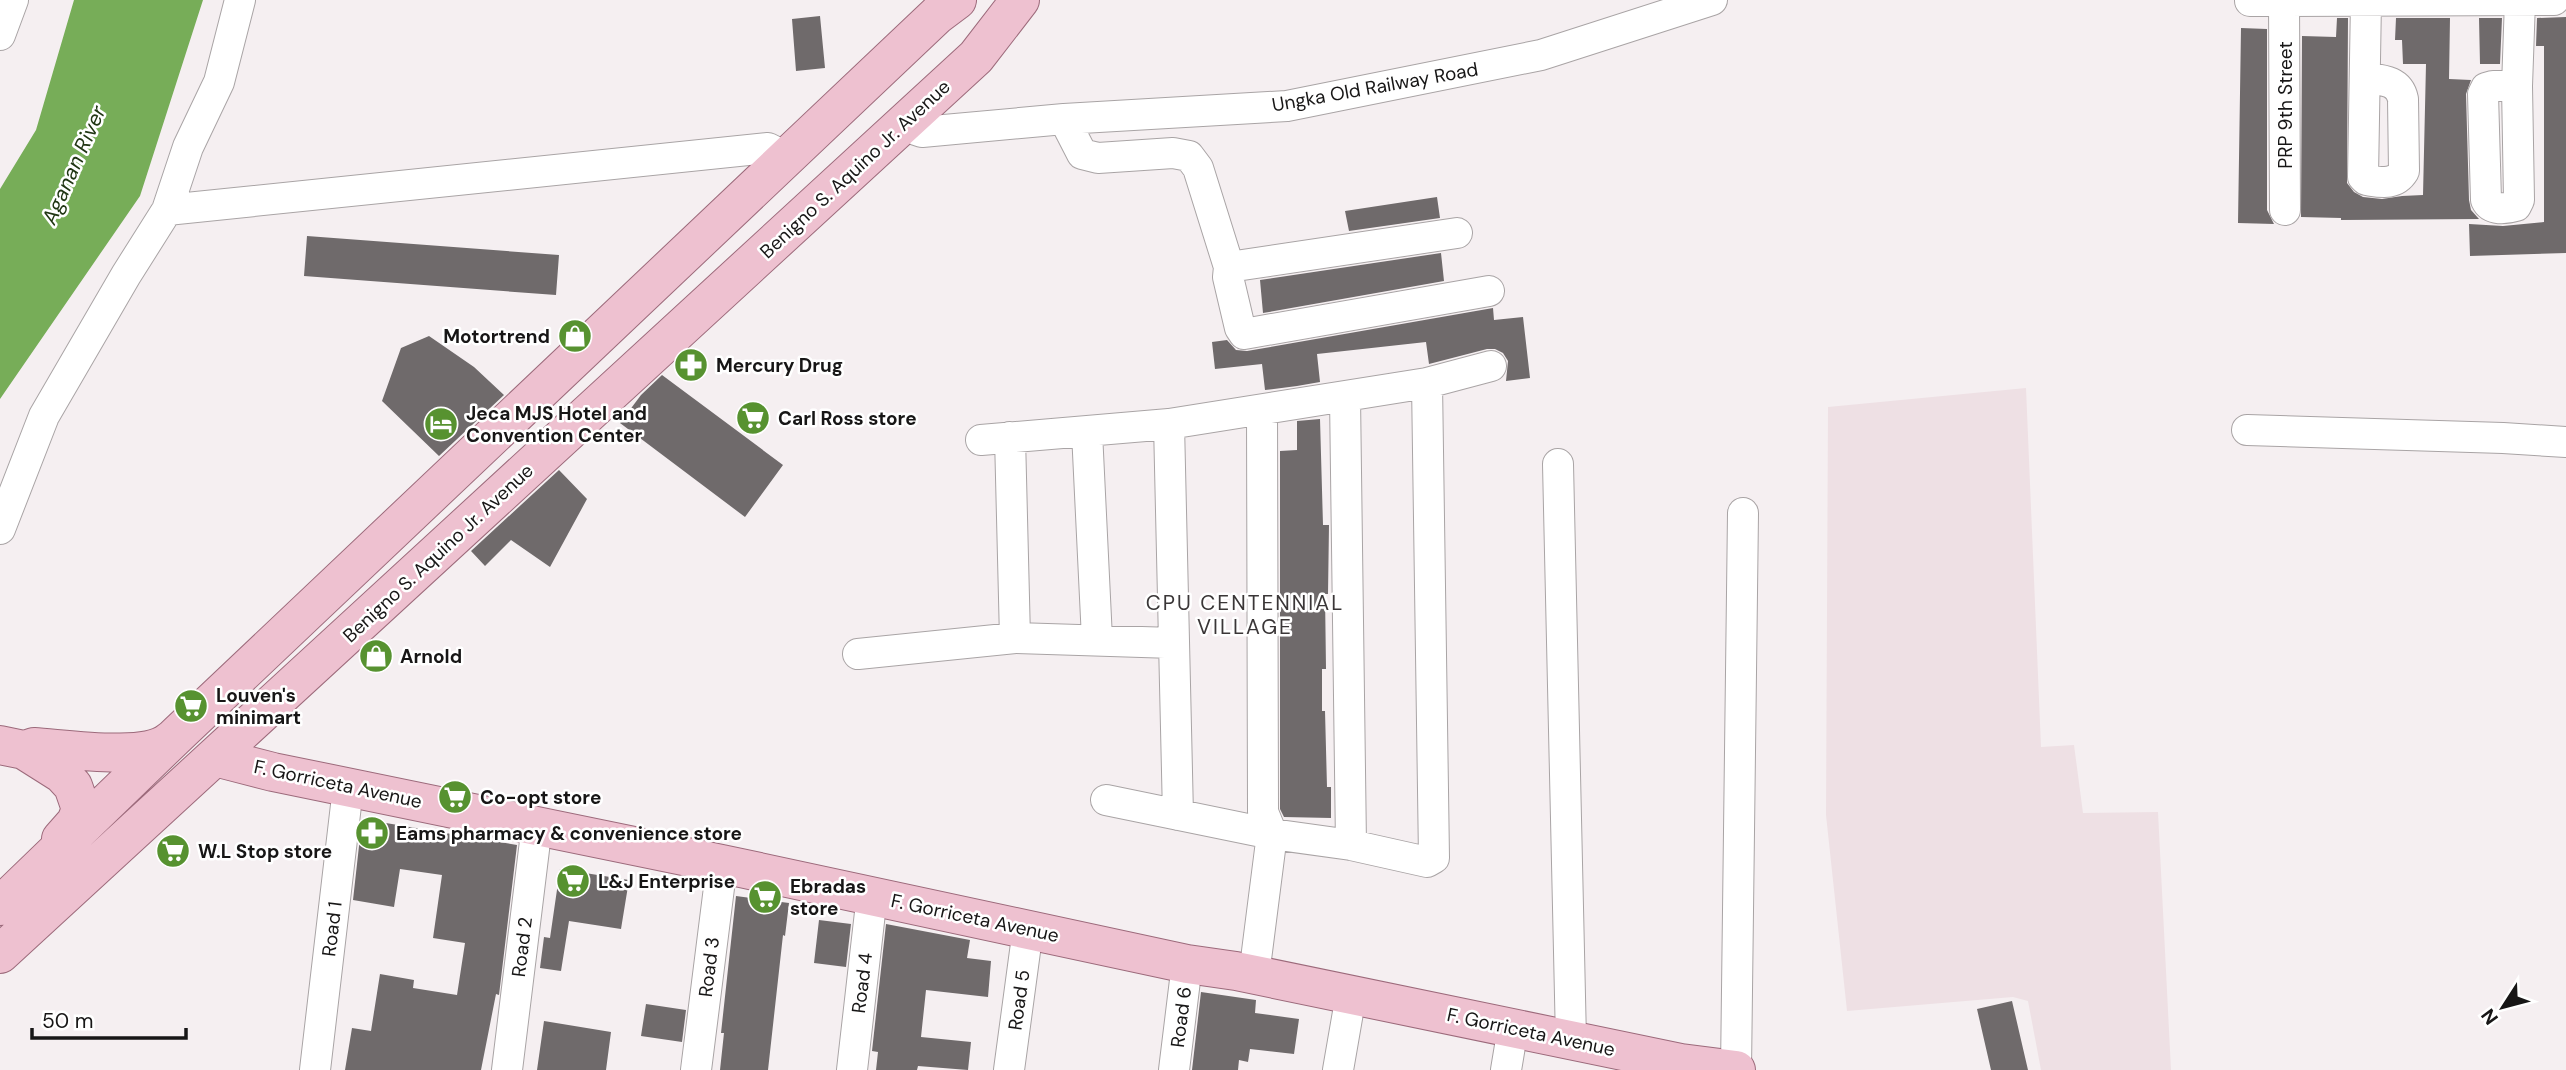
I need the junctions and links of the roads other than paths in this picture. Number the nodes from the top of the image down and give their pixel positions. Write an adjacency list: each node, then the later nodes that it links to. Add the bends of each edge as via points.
1 (13, 0): 11 (street)
2 (240, 0): 17 (street, via 219,82 188,148)
3 (957, 0): 16 (main road, Benigno S. Aquino Jr. Avenue)
4 (1020, 0): 15 (main road, Benigno S. Aquino Jr. Avenue, via 976,57)
5 (1712, 0): 14 (street, Ungka Old Railway Road, via 1541,55 1287,106)
6 (2554, 0): 10 (street)
7 (2250, 1): 8 (street)
8 (2284, 1): 9 (street); 18 (street, PRP 9th Street)
9 (2366, 1): 10 (street); 12 (street)
10 (2520, 1): 13 (street)
11 (0, 35)
12 (2365, 78)
13 (2517, 86)
14 (1064, 119): 15 (street, Ungka Old Railway Road, via 922,132); 20 (street, via 1082,154 1098,158 1189,156 1198,168)
15 (908, 120): 32 (main road, Benigno S. Aquino Jr. Avenue)
16 (785, 160): 17 (street, via 768,148); 29 (main road, Benigno S. Aquino Jr. Avenue)
17 (167, 209): 34 (street, via 44,416)
18 (2285, 210)
19 (1457, 233): 20 (street)
20 (1229, 267): 21 (street, via 1244,334)
21 (1489, 290)
22 (1490, 366): 23 (street)
23 (1427, 383): 24 (street); 49 (street, via 1434,858 1427,862)
24 (1345, 397): 25 (street); 49 (street)
25 (1262, 410): 26 (street); 48 (street)
26 (1169, 424): 28 (street); 37 (street)
27 (2247, 430): 30 (street)
28 (1087, 432): 35 (street, via 995,439); 36 (street)
29 (489, 439): 32 (main road, via 502,434 522,441 527,461); 40 (main road, Benigno S. Aquino Jr. Avenue)
30 (2566, 442)
31 (1559, 464): 60 (street)
32 (520, 477): 39 (main road, Benigno S. Aquino Jr. Avenue)
33 (1743, 513): 70 (street)
34 (0, 529)
35 (1015, 638): 36 (street); 38 (street)
36 (1097, 639): 37 (street)
37 (1172, 643): 46 (street)
38 (858, 654)
39 (248, 727): 42 (main road, Benigno S. Aquino Jr. Avenue); 43 (main road, via 242,752 253,764)
40 (178, 734): 41 (main road, via 163,747 143,753); 51 (main road, Benigno S. Aquino Jr. Avenue)
41 (12, 747): 51 (main road, via 68,779 77,792 81,809 76,822 43,860)
42 (215, 757): 43 (main road, F. Gorriceta Avenue); 51 (main road, Benigno S. Aquino Jr. Avenue)
43 (273, 772): 44 (main road, F. Gorriceta Avenue)
44 (348, 788): 47 (main road, F. Gorriceta Avenue); 62 (street, Road 1)
45 (1106, 800): 46 (street)
46 (1178, 815): 48 (street)
47 (537, 825): 50 (main road, F. Gorriceta Avenue); 63 (street, Road 2)
48 (1263, 825): 49 (street); 57 (street)
49 (1351, 845)
50 (722, 864): 52 (main road, F. Gorriceta Avenue); 64 (street, Road 3)
51 (54, 879): 53 (main road, Benigno S. Aquino Jr. Avenue); 55 (main road, Benigno S. Aquino Jr. Avenue)
52 (872, 895): 54 (main road, F. Gorriceta Avenue); 65 (street, Road 4)
53 (0, 906)
54 (1028, 929): 56 (main road, F. Gorriceta Avenue); 66 (street, Road 5)
55 (0, 954)
56 (1187, 964): 57 (main road, F. Gorriceta Avenue); 67 (street, Road 6)
57 (1245, 973): 58 (main road, F. Gorriceta Avenue)
58 (1351, 995): 59 (main road, F. Gorriceta Avenue); 68 (street)
59 (1513, 1028): 60 (main road, F. Gorriceta Avenue); 69 (street)
60 (1572, 1040): 61 (main road, F. Gorriceta Avenue)
61 (1680, 1066): 70 (main road, F. Gorriceta Avenue)
62 (315, 1070)
63 (507, 1070)
64 (696, 1070)
65 (852, 1070)
66 (1009, 1070)
67 (1174, 1070)
68 (1338, 1070)
69 (1506, 1070)
70 (1736, 1070)

